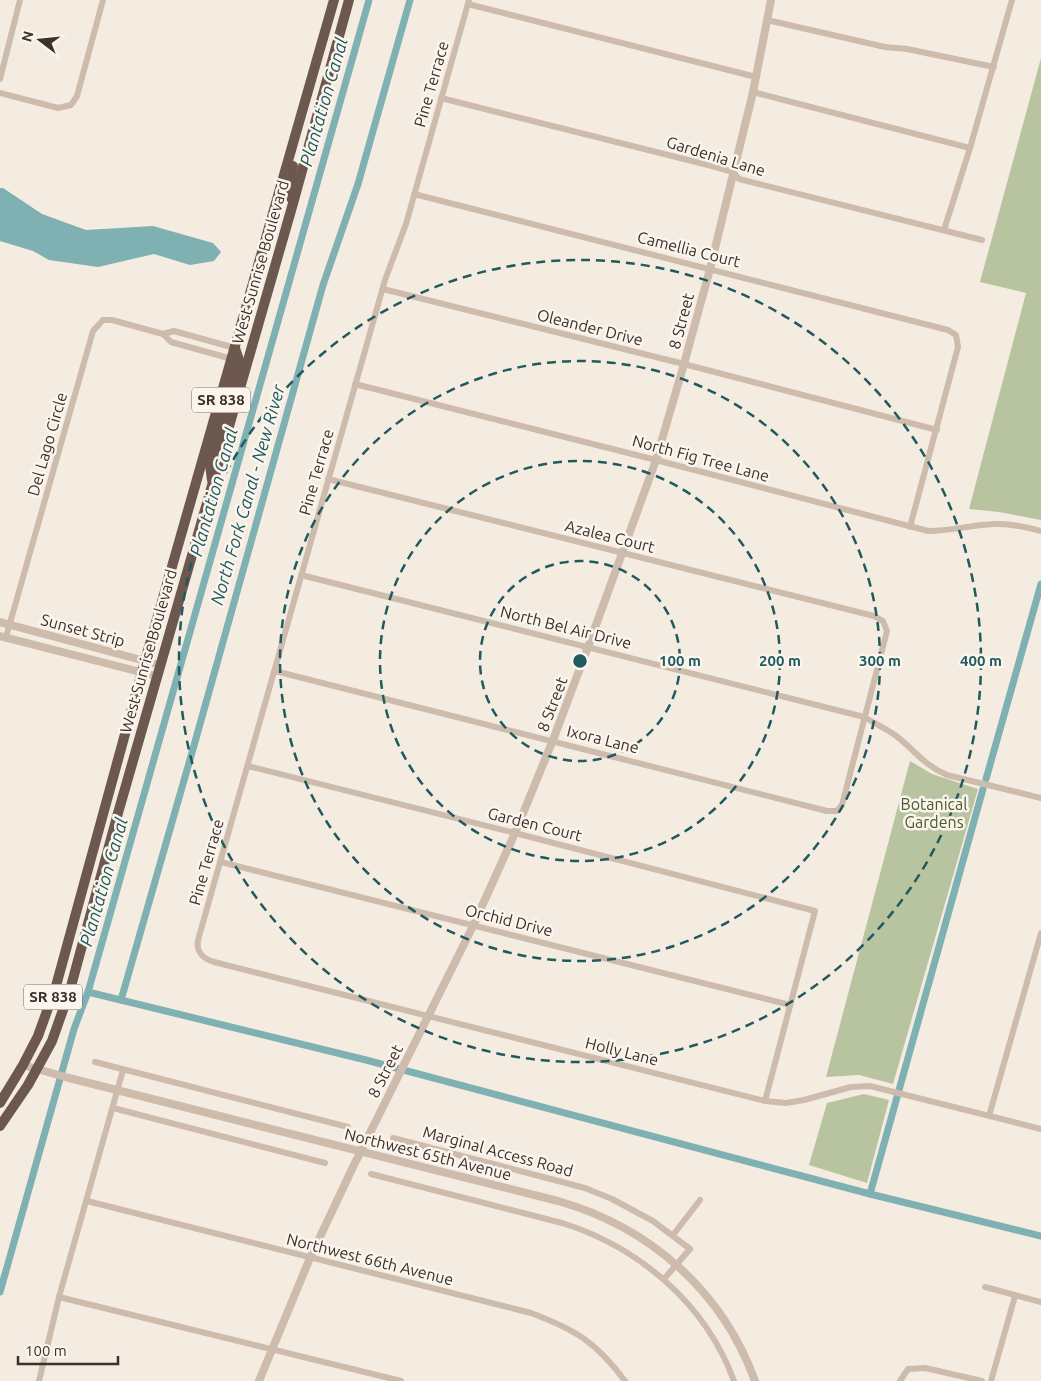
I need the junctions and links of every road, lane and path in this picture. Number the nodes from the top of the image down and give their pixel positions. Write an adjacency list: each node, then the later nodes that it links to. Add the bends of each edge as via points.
1 (20, 0): 11 (street)
2 (102, 0): 13 (street, via 77,96 70,105 58,108)
3 (334, 0): 16 (highway, West Sunrise Boulevard / SR 838)
4 (349, 0): 19 (highway, West Sunrise Boulevard / SR 838)
5 (771, 0): 8 (street, 8 Street)
6 (1012, 0): 9 (street)
7 (468, 2): 10 (street); 14 (street, Pine Terrace)
8 (767, 20): 9 (street, via 885,47); 10 (street, 8 Street)
9 (994, 67): 15 (street)
10 (756, 77): 12 (street, 8 Street)
11 (0, 79)
12 (753, 92): 15 (street); 17 (street, 8 Street)
13 (0, 93)
14 (441, 98): 17 (street, Gardenia Lane); 18 (street, Pine Terrace)
15 (970, 148): 20 (street)
16 (290, 155): 19 (highway, via 293,164 290,178); 23 (highway, West Sunrise Boulevard / SR 838)
17 (732, 172): 20 (street, Gardenia Lane, via 739,179); 22 (street, 8 Street)
18 (414, 194): 22 (street, Camellia Court); 24 (street, Pine Terrace)
19 (292, 206): 27 (highway, West Sunrise Boulevard / SR 838)
20 (944, 230): 21 (street, Gardenia Lane)
21 (982, 240)
22 (710, 268): 29 (street, 8 Street); 31 (street, Camellia Court, via 948,330 956,335 958,346)
23 (254, 275): 26 (highway, West Sunrise Boulevard / SR 838); 27 (highway, via 257,289 243,339)
24 (382, 289): 29 (street, Oleander Drive); 30 (street, Pine Terrace)
25 (163, 334): 26 (street, Del Lago Circle, via 174,331); 28 (street, Del Lago Circle, via 171,342); 40 (street, Del Lago Circle, via 112,320 103,320 93,331)
26 (235, 348): 28 (highway, West Sunrise Boulevard / SR 838); 34 (highway, via 240,360 210,465)
27 (251, 349): 34 (highway, West Sunrise Boulevard / SR 838)
28 (232, 359): 43 (highway, West Sunrise Boulevard / SR 838)
29 (684, 364): 31 (street, Oleander Drive); 32 (street, 8 Street)
30 (355, 384): 32 (street, North Fig Tree Lane); 33 (street, Pine Terrace)
31 (937, 430): 35 (street)
32 (656, 460): 35 (street, North Fig Tree Lane); 37 (street, 8 Street)
33 (328, 480): 37 (street, Azalea Court); 38 (street, Pine Terrace)
34 (212, 486): 44 (highway, West Sunrise Boulevard / SR 838)
35 (910, 527): 36 (street, North Fig Tree Lane, via 946,531 1011,524)
36 (1041, 531)
37 (622, 553): 42 (street, 8 Street); 48 (street, Azalea Court, via 874,616 883,621 887,631)
38 (301, 575): 42 (street, North Bel Air Drive); 45 (street, Pine Terrace)
39 (0, 622): 40 (street, Sunset Strip)
40 (10, 625): 41 (street, Del Lago Circle); 43 (street, Sunset Strip)
41 (3, 636): 46 (street, Sunset Strip)
42 (588, 647): 48 (street, North Bel Air Drive); 49 (street, 8 Street)
43 (145, 661): 44 (street, Sunset Strip); 46 (highway, West Sunrise Boulevard / SR 838)
44 (160, 665): 47 (highway, West Sunrise Boulevard / SR 838)
45 (274, 670): 49 (street, Ixora Lane); 50 (street, Pine Terrace)
46 (142, 672): 47 (street, Sunset Strip); 60 (highway, West Sunrise Boulevard / SR 838, via 56,986)
47 (156, 676): 61 (highway, West Sunrise Boulevard / SR 838, via 70,990 52,1042)
48 (864, 717): 49 (street, Ixora Lane, via 842,805 837,811); 51 (street, North Bel Air Drive, via 894,734 916,756 947,775)
49 (553, 740): 52 (street, 8 Street)
50 (248, 766): 52 (street, Garden Court); 53 (street, Pine Terrace)
51 (1041, 798)
52 (515, 833): 54 (street, 8 Street); 57 (street, Garden Court, via 815,912)
53 (220, 862): 54 (street, Orchid Drive); 56 (street, Pine Terrace, via 198,940)
54 (473, 926): 57 (street, Orchid Drive); 58 (street, 8 Street)
55 (1041, 933): 67 (street)
56 (200, 953): 58 (street, Holly Lane, via 214,962)
57 (790, 1005): 64 (street)
58 (428, 1017): 64 (street, Holly Lane); 72 (street, 8 Street)
59 (96, 1062): 62 (street)
60 (24, 1065): 61 (street, Northwest 65th Avenue); 65 (highway, West Sunrise Boulevard / SR 838)
61 (37, 1070): 63 (street, Northwest 65th Avenue); 68 (highway, West Sunrise Boulevard / SR 838)
62 (123, 1070): 63 (street); 69 (street)
63 (118, 1090): 66 (street); 72 (street, Northwest 65th Avenue)
64 (765, 1101): 67 (street, Holly Lane, via 786,1103 851,1087 870,1086)
65 (0, 1103)
66 (113, 1108): 73 (street); 76 (street)
67 (989, 1116): 70 (street, Holly Lane)
68 (0, 1126)
69 (348, 1127)
70 (1041, 1129)
71 (393, 1138): 77 (street, Marginal Access Road, via 585,1188 634,1210)
72 (361, 1151): 78 (street, 8 Street); 79 (street, Northwest 65th Avenue, via 592,1211 634,1233)
73 (325, 1163)
74 (370, 1174): 80 (street, via 577,1228 619,1247)
75 (700, 1200): 77 (street)
76 (87, 1202): 78 (street, Northwest 66th Avenue); 83 (street)
77 (672, 1235): 79 (street, Marginal Access Road, via 690,1249)
78 (310, 1258): 85 (street, 8 Street); 89 (street, Northwest 66th Avenue, via 556,1323 586,1339 610,1360)
79 (676, 1265): 80 (street, Marginal Access Road); 91 (street, Northwest 65th Avenue, via 725,1320 740,1345)
80 (664, 1279): 90 (street, via 710,1333)
81 (985, 1287): 82 (street)
82 (1015, 1296): 84 (street); 94 (street)
83 (59, 1297): 85 (street); 86 (street)
84 (1041, 1302)
85 (273, 1350): 87 (street, 8 Street); 88 (street)
86 (39, 1381)
87 (260, 1381)
88 (402, 1381)
89 (626, 1381)
90 (734, 1381)
91 (754, 1381)
92 (900, 1381): 93 (street, via 908,1369 925,1368)
93 (982, 1381)
94 (991, 1381)

